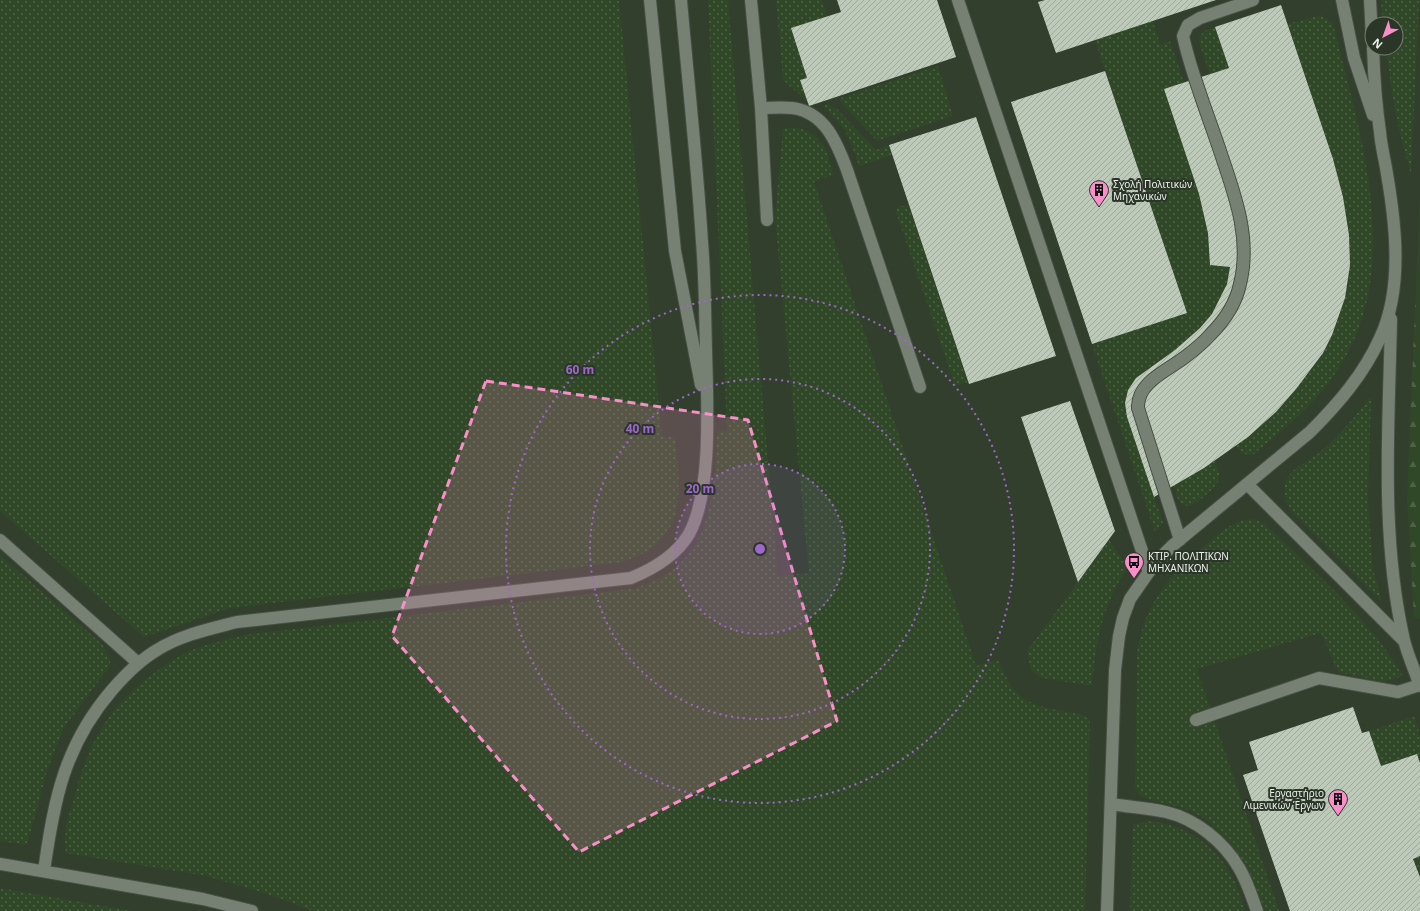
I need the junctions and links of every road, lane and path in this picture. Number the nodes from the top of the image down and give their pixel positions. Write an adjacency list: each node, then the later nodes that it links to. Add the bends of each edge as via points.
1 (650, 0): 15 (street, via 675,251)
2 (681, 0): 15 (street, via 702,242)
3 (751, 0): 10 (street)
4 (958, 0): 19 (street)
5 (1253, 0): 18 (street, via 1200,18 1188,25 1183,36 1238,204 1244,238 1240,285 1234,302 1223,320 1185,357 1145,387 1138,401 1138,408)
6 (1342, 0): 11 (street, via 1354,58)
7 (1370, 0): 8 (street)
8 (1371, 16)
9 (1373, 56): 11 (street)
10 (761, 108): 12 (street); 14 (street, via 793,108 808,113 822,122 832,135 847,170)
11 (1380, 133): 13 (street, via 1394,218 1395,250)
12 (767, 220)
13 (1391, 301): 16 (street, via 1381,337 1362,371 1346,392 1310,432); 20 (street, via 1388,498 1393,568)
14 (920, 387)
15 (708, 421): 21 (street, via 704,476 696,514 688,535 664,561 642,574 631,578 237,622 180,639 158,649)
16 (1247, 484): 18 (street); 20 (street)
17 (0, 540): 21 (street)
18 (1180, 540): 19 (street)
19 (1149, 572): 24 (street, via 1130,599 1119,636 1115,670)
20 (1404, 641): 22 (street)
21 (138, 663): 26 (street, via 100,704 69,757 53,812)
22 (1420, 686): 23 (street, via 1398,692 1319,678)
23 (1196, 720)
24 (1111, 804): 28 (street); 29 (street, via 1167,812 1206,831 1223,847 1240,869)
25 (0, 864): 26 (street)
26 (44, 871): 27 (street, via 203,899)
27 (252, 911)
28 (1107, 911)
29 (1257, 911)

